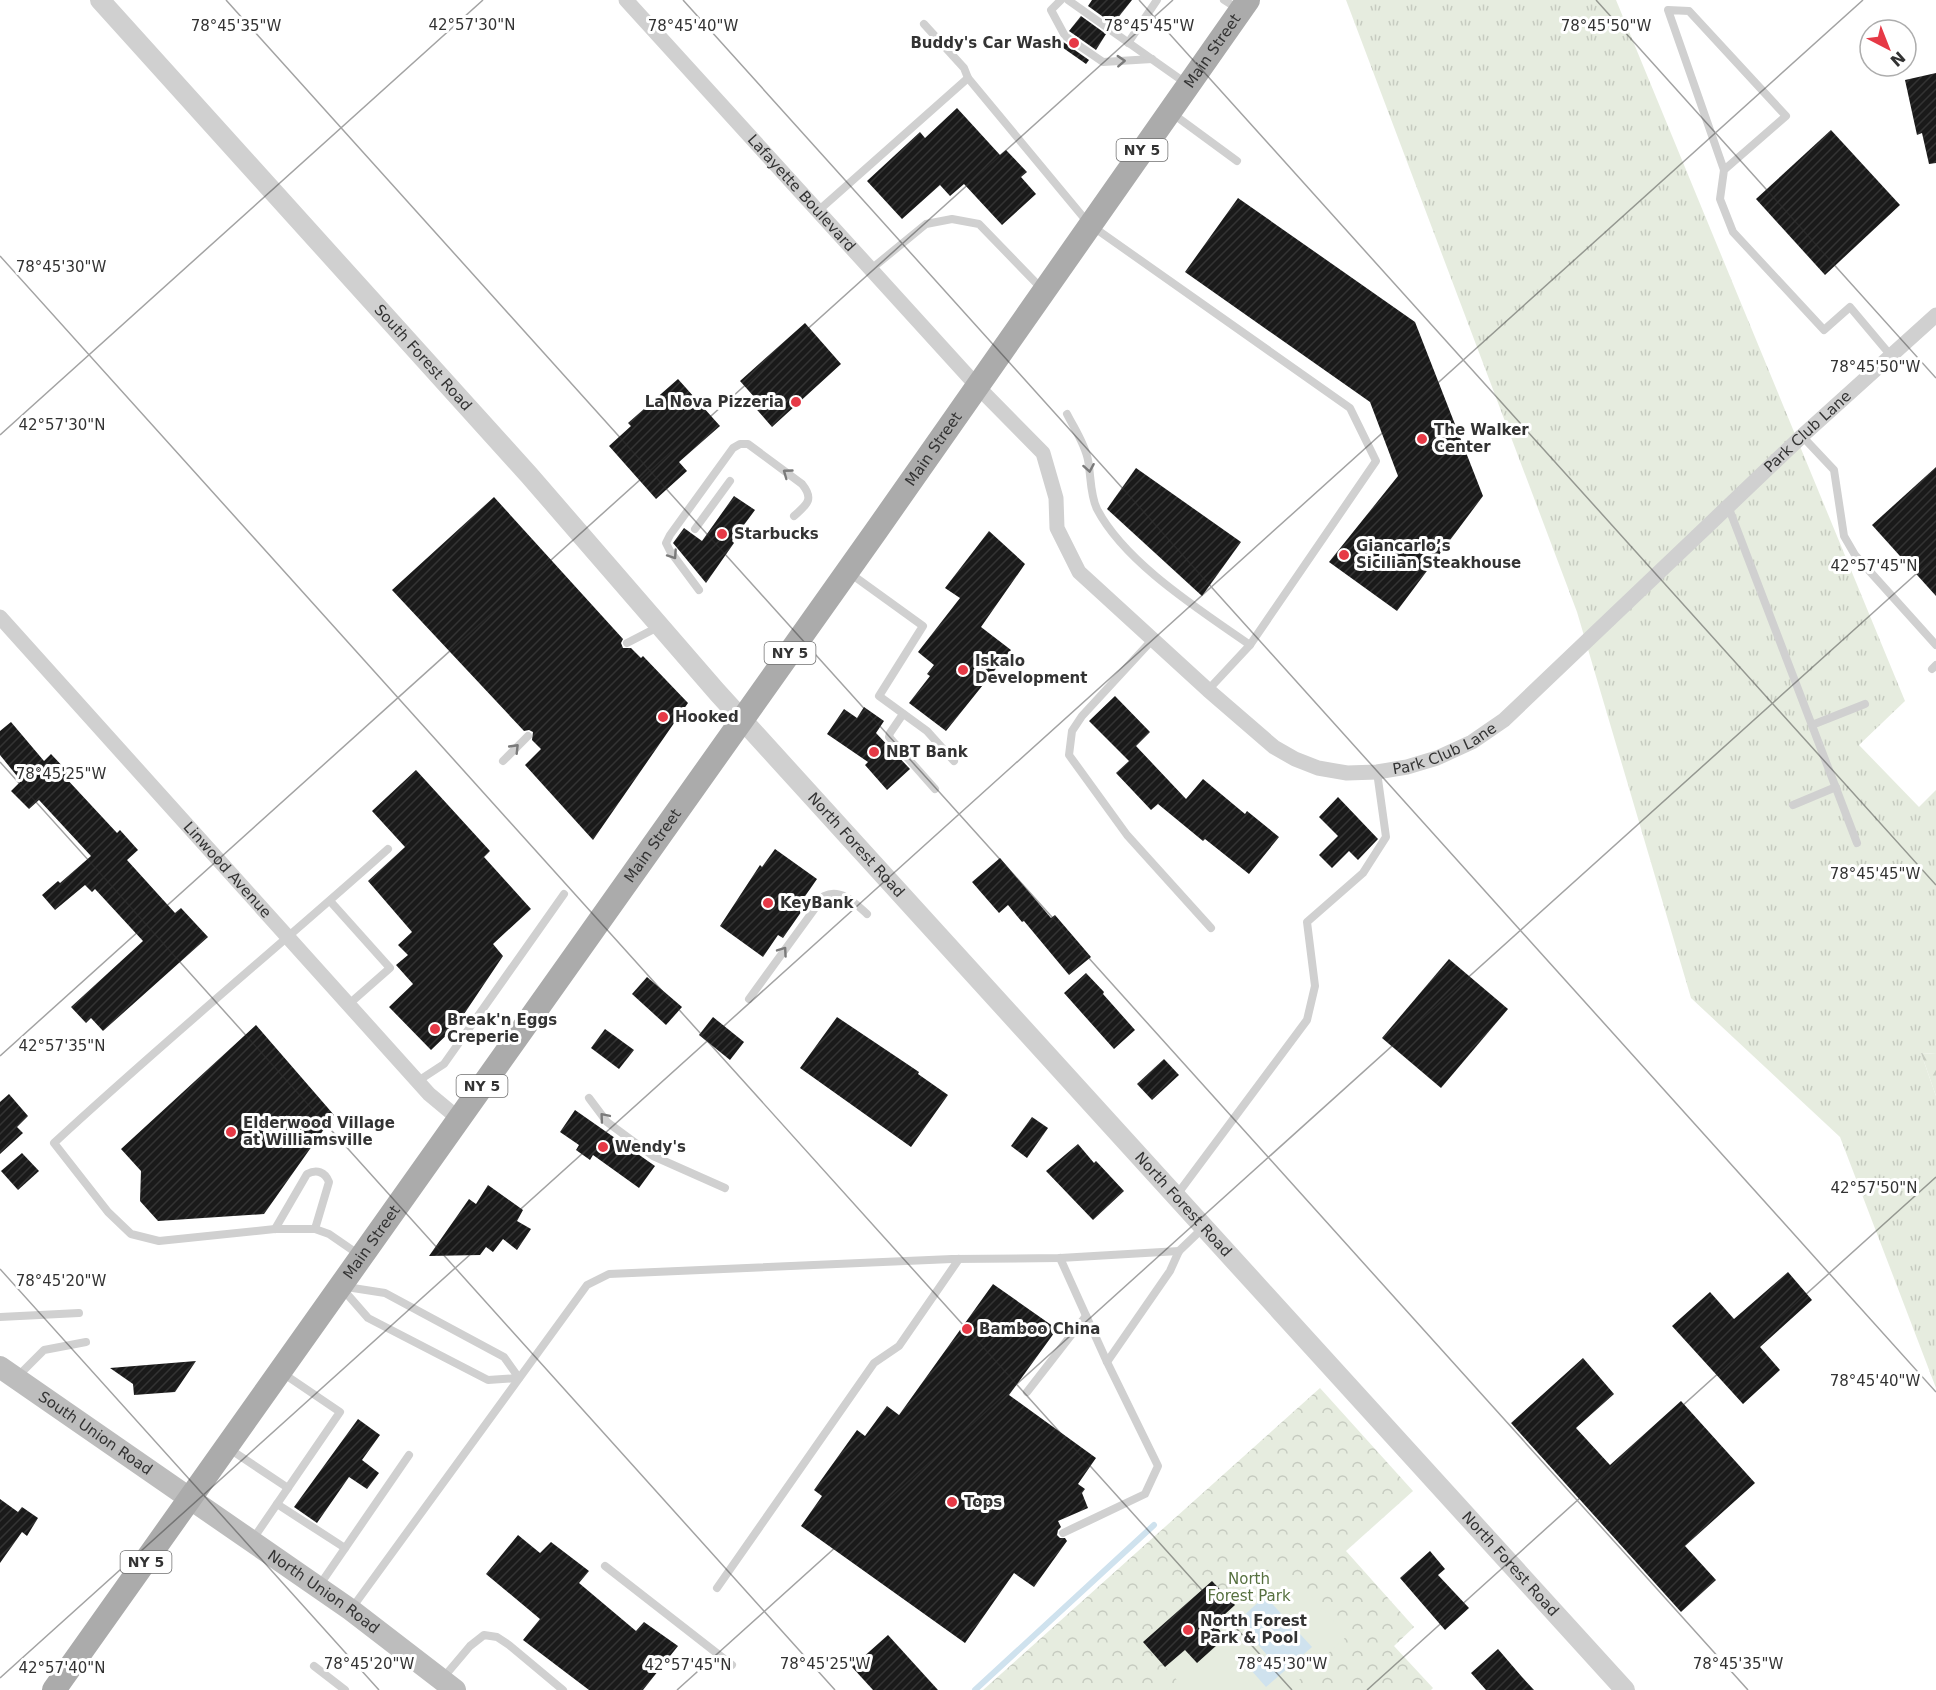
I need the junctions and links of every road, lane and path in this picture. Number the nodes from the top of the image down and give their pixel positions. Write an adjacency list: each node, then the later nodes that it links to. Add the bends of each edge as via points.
1 (100, 0): 31 (street, South Forest Road, via 529,475)
2 (626, 0): 15 (street, Lafayette Boulevard)
3 (1061, 0): 9 (lane, one-way to 9, via 1051,10 1065,36 1092,55 1103,62)
4 (1068, 0): 8 (lane)
5 (1157, 0): 8 (lane)
6 (1237, 4): 11 (main road, Main Street / NY 5)
7 (924, 24): 10 (lane, via 964,68)
8 (1128, 43): 9 (lane)
9 (1152, 59): 11 (lane)
10 (968, 78): 15 (lane); 16 (lane)
11 (1188, 85): 12 (main road, Main Street / NY 5)
12 (1170, 111): 13 (lane); 16 (main road, Main Street / NY 5)
13 (1237, 161)
14 (1724, 170): 14 (lane, via 1694,84 1668,10 1689,11 1785,116); 20 (lane, via 1720,199 1733,232 1824,330 1850,307)
15 (817, 212): 17 (street, Lafayette Boulevard)
16 (1089, 224): 18 (main road, Main Street / NY 5); 34 (lane, via 1350,408 1376,461)
17 (870, 270): 18 (lane, via 926,224 952,219 979,224); 21 (street, Lafayette Boulevard)
18 (1043, 290): 21 (main road, Main Street / NY 5)
19 (1936, 315): 20 (street, Park Club Lane)
20 (1892, 357): 23 (street, Park Club Lane)
21 (977, 386): 28 (main road, Main Street / NY 5); 32 (street, Park Club Lane, via 1043,453 1056,498 1057,528 1079,572)
22 (1067, 414): 34 (lane, one-way to 34, via 1088,456 1096,506 1110,531 1145,566)
23 (1802, 436): 25 (street, Park Club Lane); 35 (lane, via 1834,470 1844,536 1855,555)
24 (730, 481): 27 (lane)
25 (1728, 506): 40 (lane); 44 (street, Park Club Lane, via 1504,720 1472,742 1437,758)
26 (794, 516): 29 (lane, one-way to 29, via 809,498 802,484 748,444 733,448 666,543)
27 (695, 529)
28 (847, 572): 38 (lane, via 923,626 879,696); 39 (main road, Main Street / NY 5)
29 (699, 590)
30 (0, 617): 54 (street, Linwood Avenue)
31 (659, 627): 33 (lane); 39 (street, South Forest Road)
32 (1153, 639): 36 (street, Park Club Lane); 53 (lane, via 1082,716 1072,731 1069,755 1127,835)
33 (627, 643)
34 (1250, 645): 36 (lane)
35 (1936, 645)
36 (1208, 690): 44 (street, Park Club Lane, via 1274,747 1295,759 1347,773)
37 (1865, 704): 40 (lane)
38 (903, 714): 43 (lane, via 927,731); 46 (lane, via 889,737)
39 (742, 719): 59 (main road, Main Street / NY 5); 61 (street, North Forest Road)
40 (1812, 726): 45 (lane)
41 (528, 736): 42 (lane, one-way to 41)
42 (503, 761)
43 (954, 761)
44 (1377, 772): 61 (lane, via 1386,837 1363,873 1307,922 1316,986 1307,1020)
45 (1836, 787): 47 (lane); 48 (lane)
46 (934, 789)
47 (1793, 805)
48 (1857, 843)
49 (388, 849): 51 (lane)
50 (564, 894): 57 (lane, via 444,1064)
51 (330, 900): 54 (lane); 56 (lane, via 390,968)
52 (867, 914): 55 (lane, one-way to 52, via 824,896 839,893)
53 (1211, 928)
54 (290, 937): 56 (street, Linwood Avenue); 63 (lane, via 54,1143 108,1212 131,1234 159,1241)
55 (749, 999)
56 (350, 1004): 57 (street, Linwood Avenue)
57 (418, 1081): 59 (street, Linwood Avenue)
58 (589, 1098): 60 (lane, one-way to 58, via 653,1156 607,1122)
59 (459, 1119): 66 (main road, Main Street / NY 5)
60 (725, 1188)
61 (1176, 1196): 62 (street, North Forest Road)
62 (1204, 1227): 65 (lane); 97 (street, North Forest Road)
63 (275, 1229): 64 (lane); 64 (lane, via 312,1171 327,1176 329,1182)
64 (315, 1229): 66 (lane)
65 (1179, 1251): 67 (lane); 74 (lane, via 1170,1271)
66 (362, 1257): 69 (main road, Main Street / NY 5)
67 (1060, 1258): 68 (lane); 71 (lane)
68 (959, 1259): 77 (lane, via 609,1274 587,1285); 89 (lane, via 899,1346 874,1363)
69 (340, 1286): 75 (main road, Main Street / NY 5); 77 (lane, via 385,1293 504,1357); 77 (lane, via 368,1318 489,1380)
70 (79, 1313): 72 (lane)
71 (1086, 1316): 74 (lane); 78 (lane)
72 (0, 1317)
73 (86, 1342): 76 (lane, via 44,1350)
74 (1107, 1362): 84 (lane, via 1158,1466 1145,1494)
75 (280, 1371): 79 (main road, Main Street / NY 5); 81 (lane, via 340,1412)
76 (8, 1373): 82 (main road, South Union Road)
77 (519, 1378): 90 (lane)
78 (1028, 1392)
79 (226, 1447): 81 (lane); 82 (main road, Main Street / NY 5)
80 (409, 1455): 86 (lane)
81 (288, 1488): 83 (lane)
82 (190, 1498): 85 (main road, North Union Road); 94 (main road, Main Street / NY 5)
83 (277, 1504): 85 (lane); 86 (lane)
84 (1063, 1533)
85 (251, 1541): 88 (main road, North Union Road)
86 (345, 1548): 88 (lane)
87 (605, 1566): 91 (lane)
88 (318, 1587): 90 (main road, North Union Road)
89 (717, 1588)
90 (351, 1610): 93 (main road, North Union Road)
91 (732, 1665)
92 (314, 1666): 95 (lane)
93 (448, 1685): 96 (lane, via 470,1646 484,1635 509,1645)
94 (54, 1690)
95 (345, 1690)
96 (563, 1690)
97 (1625, 1690)

